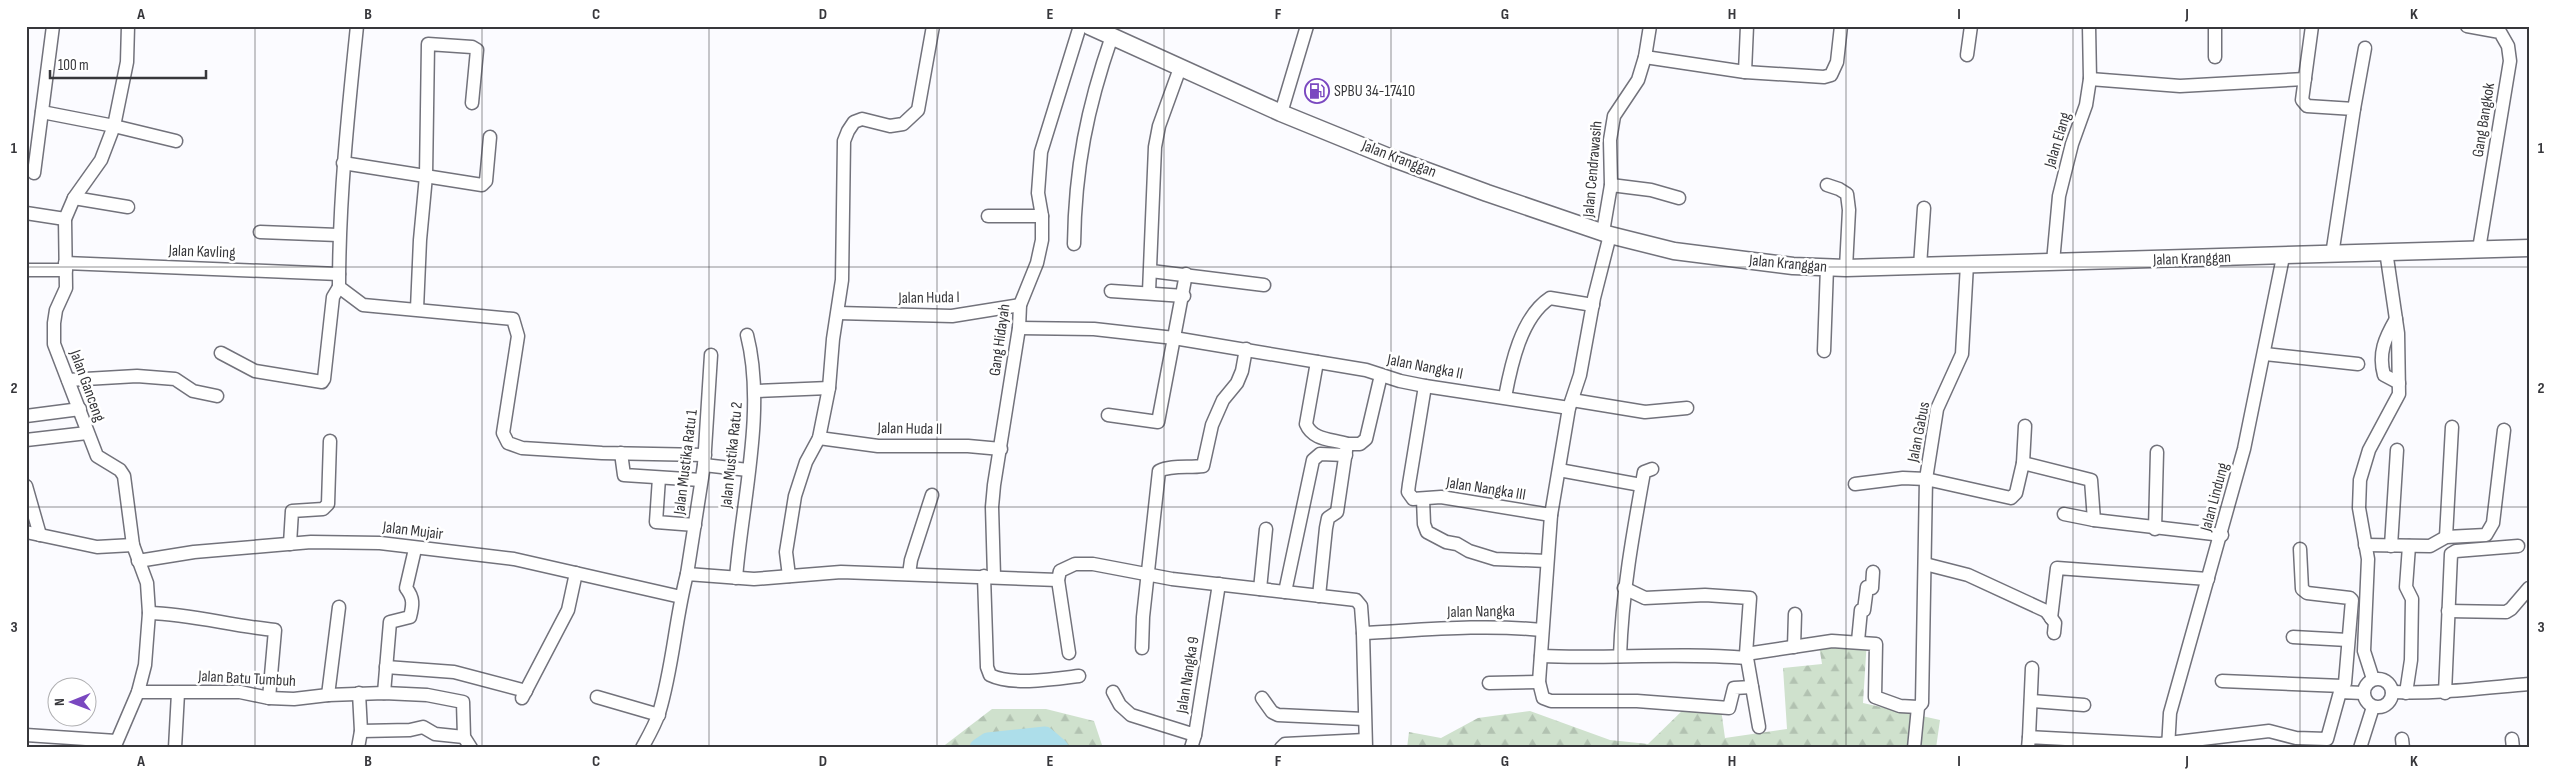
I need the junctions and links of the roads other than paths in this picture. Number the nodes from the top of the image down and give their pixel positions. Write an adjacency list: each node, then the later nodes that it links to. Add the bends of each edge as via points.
1 (53, 26): 27 (street)
2 (128, 26): 29 (street, Jalan Ganceng, via 127,62)
3 (357, 26): 32 (street)
4 (933, 26): 71 (street, via 918,110 903,124 890,126 862,120 854,122 844,141 843,259)
5 (1080, 26): 43 (street, Gang Hidayah, via 1041,152 1038,193)
6 (1089, 26): 16 (main road, Jalan Kranggan)
7 (1307, 26): 28 (street)
8 (1650, 26): 19 (street, Jalan Cendrawasih)
9 (1747, 26): 22 (street)
10 (1841, 26): 22 (street, via 1837,62 1831,75)
11 (1971, 26): 18 (street)
12 (2089, 26): 24 (street, Jalan Elang)
13 (2215, 26): 20 (street)
14 (2312, 26): 23 (street)
15 (2467, 26): 50 (street, Gang Bangkok, via 2500,32 2508,46 2510,61)
16 (1112, 36): 21 (main road, Jalan Kranggan); 48 (street, via 1084,131 1075,199)
17 (2365, 48): 26 (street)
18 (1967, 55)
19 (1645, 57): 22 (street); 35 (street, Jalan Cendrawasih, via 1638,80 1614,116 1610,140)
20 (2215, 57)
21 (1180, 68): 28 (main road, Jalan Kranggan); 61 (street, via 1159,126 1155,147)
22 (1745, 72)
23 (2305, 78): 24 (street, via 2180,86); 26 (street, via 2302,100 2307,106)
24 (2090, 79): 54 (street, Jalan Elang, via 2086,105 2059,196)
25 (472, 103): 34 (street, via 477,50 428,44)
26 (2354, 109): 52 (street)
27 (42, 112): 29 (street); 33 (street)
28 (1281, 112): 46 (main road, Jalan Kranggan, via 1478,190)
29 (114, 126): 31 (street); 37 (street, Jalan Ganceng, via 102,160)
30 (490, 136): 34 (street, via 485,184)
31 (176, 141)
32 (343, 163): 34 (street); 47 (street)
33 (34, 173)
34 (426, 176): 70 (street)
35 (1611, 185): 38 (street, via 1651,190); 46 (street, Jalan Cendrawasih)
36 (1827, 185): 59 (street, via 1847,194)
37 (74, 198): 39 (street); 44 (street, Jalan Ganceng)
38 (1679, 198)
39 (128, 207)
40 (1924, 208): 56 (street)
41 (26, 213): 44 (street)
42 (988, 216): 43 (street)
43 (1042, 216): 68 (street, Gang Hidayah, via 1042,240 1037,263)
44 (65, 219): 57 (street, Jalan Ganceng)
45 (260, 232): 47 (street)
46 (1606, 234): 58 (main road, Jalan Kranggan, via 1674,251 1793,266); 69 (street)
47 (338, 235): 63 (street)
48 (1074, 244)
49 (2529, 248): 50 (main road, Jalan Kranggan)
50 (2479, 249): 51 (main road, Jalan Kranggan)
51 (2386, 251): 52 (main road, Jalan Kranggan); 131 (street, via 2396,319 2386,336 2381,363 2384,375 2399,383 2399,394 2369,450 2360,480 2359,508)
52 (2332, 255): 53 (main road, Jalan Kranggan)
53 (2283, 257): 54 (main road, Jalan Kranggan); 78 (street, Jalan Lindung)
54 (2053, 262): 55 (main road, Jalan Kranggan)
55 (1967, 264): 56 (main road, Jalan Kranggan); 113 (street, Jalan Gabus, via 1962,354 1937,409)
56 (1920, 266): 59 (main road, Jalan Kranggan)
57 (65, 267): 60 (street, Jalan Kavling); 63 (street, Jalan Kavling); 83 (street, Jalan Ganceng, via 66,288 56,310 54,344)
58 (1827, 267): 59 (main road, Jalan Kranggan); 76 (street)
59 (1846, 268)
60 (26, 270)
61 (1151, 270): 62 (street); 66 (street)
62 (1186, 274): 64 (street); 67 (street)
63 (339, 280): 70 (street, via 363,304); 77 (street, via 333,297 322,382 255,371)
64 (1264, 285)
65 (1111, 291): 66 (street)
66 (1150, 292): 67 (street)
67 (1184, 296): 74 (street)
68 (1020, 305): 71 (street, Jalan Huda I, via 952,316); 72 (street, Gang Hidayah)
69 (1593, 305): 88 (street, via 1550,298 1543,302 1521,335); 89 (street, via 1580,375)
70 (417, 309): 105 (street, via 512,319 518,336 504,433 508,443 522,448)
71 (838, 313): 85 (street)
72 (1019, 328): 74 (street, Jalan Nangka II, via 1094,328); 102 (street, Gang Hidayah)
73 (747, 336): 86 (street, Jalan Mustika Ratu 2)
74 (1174, 338): 75 (street, Jalan Nangka II); 92 (street, via 1158,422)
75 (1246, 349): 80 (street, Jalan Nangka II); 144 (street, via 1239,377 1215,418 1203,466 1167,467 1159,471)
76 (1824, 351)
77 (221, 353)
78 (2265, 354): 81 (street); 127 (street, Jalan Lindung)
79 (711, 355): 106 (street, Jalan Mustika Ratu 1)
80 (1317, 362): 82 (street, Jalan Nangka II); 101 (street, via 1306,424 1314,434)
81 (2358, 364)
82 (1381, 375): 84 (street, Jalan Nangka II); 101 (street, via 1366,439)
83 (68, 380): 87 (street, via 137,376 175,379 194,391); 91 (street, Jalan Ganceng)
84 (1426, 386): 88 (street, Jalan Nangka II); 118 (street, Jalan Nangka III, via 1408,492 1413,499)
85 (829, 388): 86 (street); 98 (street)
86 (755, 391): 109 (street, Jalan Mustika Ratu 2)
87 (217, 396)
88 (1505, 397): 89 (street, Jalan Nangka II)
89 (1570, 404): 90 (street, Jalan Nangka II, via 1645,412); 110 (street)
90 (1687, 408)
91 (80, 409): 93 (street); 97 (street, Jalan Ganceng)
92 (1108, 415)
93 (26, 416)
94 (2025, 426): 107 (street)
95 (2452, 427): 128 (street)
96 (2504, 430): 128 (street, via 2490,531 2486,535)
97 (87, 433): 99 (street); 130 (street, Jalan Ganceng, via 100,460 120,470 124,476)
98 (819, 438): 102 (street, Jalan Huda II, via 878,446 968,446); 145 (street, via 806,462 795,496 786,552)
99 (26, 440)
100 (330, 441): 129 (street, via 328,504 323,509 292,511)
101 (1346, 449): 154 (street, via 1320,454 1313,460); 155 (street, via 1337,512 1328,518)
102 (1001, 450): 146 (street, Gang Hidayah, via 992,507)
103 (2397, 450): 132 (street)
104 (2157, 452): 123 (street)
105 (622, 454): 106 (street); 111 (street, via 624,475)
106 (705, 460): 109 (street); 112 (street, Jalan Mustika Ratu 1)
107 (2023, 463): 113 (street, via 2016,493 2011,498); 121 (street, via 2091,480)
108 (1652, 469): 115 (street, via 1644,472)
109 (748, 470): 147 (street, Jalan Mustika Ratu 2)
110 (1559, 470): 115 (street); 120 (street)
111 (658, 478): 112 (street); 122 (street, via 656,522)
112 (701, 480): 122 (street, Jalan Mustika Ratu 1)
113 (1926, 480): 114 (street, Jalan Gabus, via 1903,478); 139 (street)
114 (1855, 484)
115 (1641, 485): 151 (street)
116 (26, 486): 126 (street)
117 (932, 495): 143 (street)
118 (1423, 499): 120 (street, Jalan Nangka III, via 1440,497); 138 (street, via 1424,524 1427,532 1434,536 1495,559)
119 (2064, 514): 121 (street)
120 (1551, 515): 138 (street)
121 (2094, 520): 123 (street)
122 (695, 525): 142 (street, Jalan Mustika Ratu 1)
123 (2155, 528): 127 (street)
124 (1266, 529): 153 (street)
125 (26, 532): 126 (street)
126 (40, 535): 130 (street, via 97,547)
127 (2222, 535): 148 (street, Jalan Lindung)
128 (2446, 537): 133 (street, via 2430,546)
129 (290, 544): 135 (street, Jalan Mujair, via 342,541); 137 (street, Jalan Mujair, via 194,552)
130 (133, 545): 137 (street, Jalan Ganceng)
131 (2365, 546): 132 (street); 177 (street, via 2368,559 2364,651)
132 (2391, 546): 133 (street)
133 (2409, 546): 191 (street, via 2406,587 2412,599 2411,660)
134 (2518, 546): 158 (street, via 2452,552)
135 (415, 549): 141 (street, Jalan Mujair, via 514,559); 174 (street, via 406,588 414,604 410,617 390,622)
136 (2300, 549): 166 (street, via 2304,592 2352,600)
137 (138, 561): 159 (street, Jalan Ganceng, via 147,583)
138 (1547, 561): 162 (street)
139 (1925, 564): 161 (street, via 1968,574 2046,611); 199 (street, via 1922,703)
140 (1873, 572): 167 (street, via 1872,588 1867,587 1864,610 1861,610)
141 (576, 573): 156 (street, Jalan Mujair); 174 (street, via 568,610 524,695 454,672)
142 (687, 574): 147 (street); 156 (street, Jalan Mustika Ratu 1)
143 (909, 574): 145 (street, via 841,572); 146 (street)
144 (1147, 575): 149 (street, via 1093,564 1075,564 1060,571); 150 (street); 169 (street)
145 (789, 576): 147 (street)
146 (989, 576): 149 (street); 176 (street, Gang Hidayah, via 987,667 990,675 1041,680)
147 (736, 578)
148 (2208, 579): 161 (street, via 2057,568); 212 (street, Jalan Lindung, via 2170,713)
149 (1058, 580): 170 (street)
150 (1219, 584): 153 (street); 206 (street, Jalan Nangka 9)
151 (1624, 588): 172 (street); 173 (street, via 1645,598 1705,595 1750,598)
152 (2529, 588): 158 (street, via 2506,612)
153 (1260, 589): 154 (street)
154 (1285, 592): 155 (street)
155 (1318, 596): 164 (street, via 1359,602)
156 (681, 597): 201 (street, Jalan Mustika Ratu 1, via 675,647)
157 (339, 607): 193 (street)
158 (2448, 611): 192 (street)
159 (149, 613): 184 (street, Jalan Ganceng, via 145,665); 195 (street, via 179,614 238,627 275,630)
160 (1795, 614): 168 (street)
161 (2051, 618): 163 (street, via 2055,623)
162 (1542, 630): 164 (street, Jalan Nangka, via 1460,628); 171 (street)
163 (2054, 633)
164 (1364, 634): 202 (street)
165 (2293, 637): 166 (street)
166 (2348, 640): 183 (street)
167 (1858, 641): 168 (street); 199 (street, via 1876,644 1876,697 1900,706)
168 (1794, 647): 173 (street)
169 (1142, 648)
170 (1069, 653)
171 (1541, 656): 172 (street); 179 (street)
172 (1620, 656): 173 (street)
173 (1746, 656): 182 (street)
174 (386, 667): 189 (street)
175 (2032, 668): 197 (street)
176 (1079, 676)
177 (2373, 679): 187 (street, via 2386,681); 190 (street, via 2366,684)
178 (2222, 681): 183 (street)
179 (1539, 682): 180 (street); 182 (street, via 1542,698 1551,701 1730,708 1734,688)
180 (1488, 684)
181 (2529, 684): 192 (street)
182 (1752, 687): 203 (street)
183 (2342, 689): 190 (street); 212 (street, via 2327,739 2296,738 2269,731)
184 (138, 692): 185 (street, Jalan Batu Tumbuh); 209 (street, Jalan Ganceng)
185 (178, 692): 195 (street, Jalan Batu Tumbuh, via 240,692); 213 (street)
186 (1113, 692): 206 (street, Jalan Nangka 9, via 1131,715)
187 (2392, 692): 191 (street); 200 (street, via 2386,704)
188 (358, 693): 189 (street, Jalan Batu Tumbuh); 193 (street, Jalan Batu Tumbuh); 204 (street)
189 (384, 693): 207 (street, Jalan Batu Tumbuh, via 463,702)
190 (2363, 693): 200 (street, via 2366,702)
191 (2406, 693): 192 (street)
192 (2445, 693)
193 (328, 695): 195 (street, Jalan Batu Tumbuh)
194 (597, 697): 201 (street)
195 (269, 698)
196 (1262, 698): 202 (street, via 1278,716)
197 (2031, 701): 198 (street); 208 (street)
198 (2084, 705)
199 (1918, 707): 218 (street)
200 (2373, 707): 219 (street)
201 (658, 715): 215 (street, Jalan Mustika Ratu 1)
202 (1364, 719): 210 (street)
203 (1759, 727)
204 (361, 731): 207 (street, via 423,727 435,734); 214 (street)
205 (26, 735): 209 (street)
206 (1195, 735): 216 (street)
207 (468, 742)
208 (2028, 742): 211 (street)
209 (115, 744)
210 (1366, 744): 217 (street, via 1284,744)
211 (2085, 744): 212 (street)
212 (2169, 745)
213 (174, 748)
214 (358, 748)
215 (642, 748)
216 (1191, 748)
217 (1281, 748)
218 (1914, 748)
219 (2360, 748)

